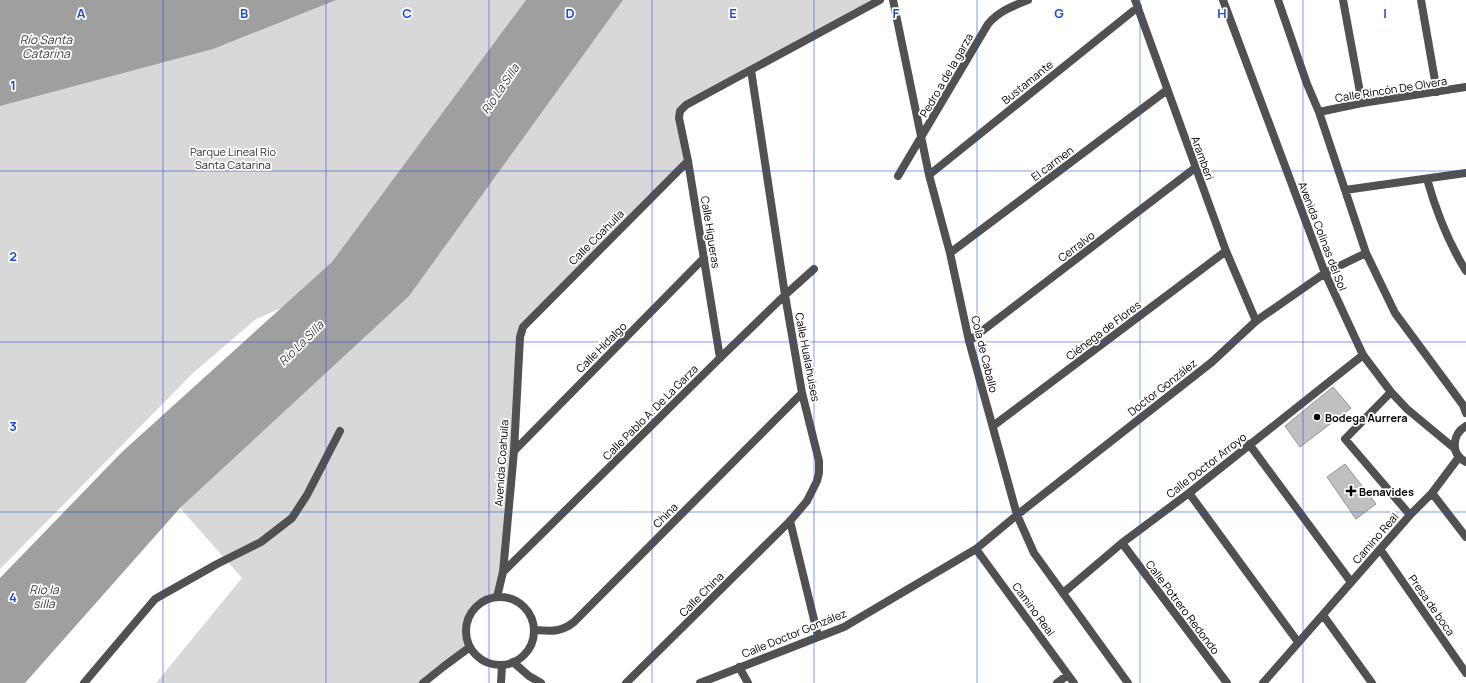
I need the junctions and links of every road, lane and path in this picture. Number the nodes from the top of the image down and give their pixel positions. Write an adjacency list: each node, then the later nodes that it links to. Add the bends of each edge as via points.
1 (880, 0): 9 (street)
2 (893, 0): 15 (street, Cola de Caballo)
3 (1028, 0): 15 (street, Pedro a de la garza, via 997,14 988,24)
4 (1223, 0): 31 (street, Avenida Colinas del Sol)
5 (1278, 0): 14 (street)
6 (1343, 0): 13 (street)
7 (1421, 0): 12 (street)
8 (1137, 4): 11 (street, Aramberi); 19 (street, Bustamante)
9 (751, 70): 16 (street, Calle Higueras, via 686,105 680,111 679,118); 32 (street, Calle Hualahuises)
10 (1466, 87): 12 (street, Calle Rincón De Olvera)
11 (1167, 90): 17 (street, Aramberi); 24 (street, El carmen)
12 (1437, 92): 13 (street, Calle Rincón De Olvera)
13 (1362, 103): 14 (street, Calle Rincón De Olvera)
14 (1319, 112): 22 (street)
15 (920, 140): 19 (street, Cola de Caballo); 20 (street, Pedro a de la garza)
16 (688, 161): 28 (street, Calle Higueras); 34 (street, Calle Coahuila, via 525,324)
17 (1196, 168): 23 (street, Aramberi); 35 (street, Cerralvo)
18 (1466, 173): 21 (street)
19 (929, 175): 24 (street, Cola de Caballo)
20 (898, 176)
21 (1427, 179): 22 (street); 27 (street, via 1434,204)
22 (1345, 190): 25 (street)
23 (1226, 250): 33 (street, Aramberi); 41 (street, Ciénega de Flores)
24 (950, 253): 35 (street, Cola de Caballo)
25 (1366, 253): 31 (street, Doctor González); 40 (street, via 1395,313 1463,405)
26 (1466, 255): 27 (street)
27 (1457, 257): 30 (street)
28 (704, 258): 37 (street, Calle Higueras); 46 (street, Calle Hidalgo)
29 (814, 269): 32 (street, Calle Pablo A. De La Garza)
30 (1466, 271)
31 (1325, 273): 33 (street, Doctor González); 36 (street, Avenida Colinas del Sol)
32 (785, 295): 37 (street, Calle Pablo A. De La Garza); 39 (street, Calle Hualahuises)
33 (1256, 321): 50 (street, Doctor González, via 1212,362)
34 (522, 330): 46 (street, Avenida Coahuila)
35 (969, 341): 41 (street, Cola de Caballo)
36 (1364, 355): 38 (street, Avenida Colinas del Sol); 44 (street, Calle Doctor Arroyo)
37 (720, 358): 57 (street, Calle Pablo A. De La Garza)
38 (1391, 392): 45 (street, Avenida Colinas del Sol, via 1406,409); 51 (street, via 1345,439)
39 (802, 393): 52 (street, Calle Hualahuises, via 819,461 819,473 807,501); 62 (street, China, via 568,628 558,631)
40 (1466, 413)
41 (993, 426): 50 (street, Cola de Caballo)
42 (1466, 426): 45 (street, via 1456,436)
43 (340, 431): 72 (street, via 307,495 292,518 261,542 156,599)
44 (1249, 444): 48 (street, Calle Doctor Arroyo); 58 (street)
45 (1454, 448): 47 (street)
46 (514, 451): 57 (street, Avenida Coahuila)
47 (1463, 460): 49 (street, Camino Real)
48 (1189, 493): 54 (street, Calle Doctor Arroyo); 64 (street)
49 (1432, 493): 51 (street, Camino Real); 53 (street)
50 (1017, 515): 55 (street, Doctor González); 59 (street, Cola de Caballo, via 1034,553)
51 (1410, 516): 56 (street, Camino Real)
52 (790, 521): 63 (street); 76 (street, Calle China)
53 (1466, 538)
54 (1122, 543): 59 (street, Calle Doctor Arroyo); 82 (street, Calle Potrero Redondo)
55 (976, 549): 63 (street, Calle Doctor González, via 844,627); 70 (street, Camino Real)
56 (1380, 549): 58 (street, Camino Real); 69 (street, Presa de boca)
57 (503, 572): 60 (street, Avenida Coahuila)
58 (1351, 582): 61 (street, Camino Real)
59 (1063, 593): 81 (street, Cola de Caballo)
60 (497, 597): 62 (street, via 515,600 525,608); 65 (street, via 480,604 472,613 466,630)
61 (1323, 615): 64 (street, Camino Real); 83 (street)
62 (534, 630): 66 (street, via 529,648)
63 (818, 636): 68 (street, Calle Doctor González)
64 (1298, 642): 71 (street, Camino Real)
65 (470, 647): 67 (street, via 481,659 491,664); 73 (street)
66 (513, 662): 67 (street); 75 (street)
67 (502, 665): 74 (street)
68 (739, 667): 77 (street, Calle Doctor González); 78 (street)
69 (1466, 673)
70 (1068, 675): 79 (street); 80 (street, Camino Real)
71 (1266, 681)
72 (84, 683)
73 (423, 683)
74 (501, 683)
75 (541, 683)
76 (626, 683)
77 (700, 683)
78 (748, 683)
79 (1057, 683)
80 (1074, 683)
81 (1128, 683)
82 (1227, 683)
83 (1372, 683)

